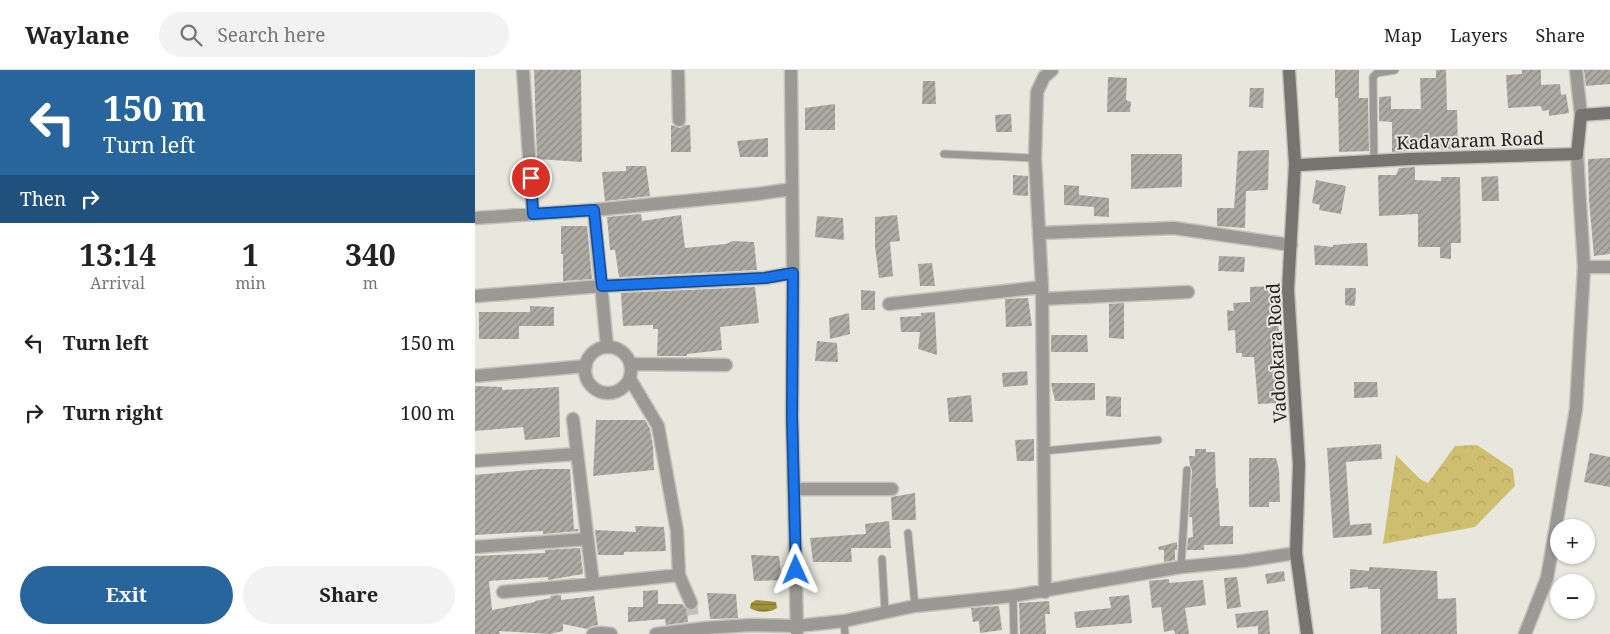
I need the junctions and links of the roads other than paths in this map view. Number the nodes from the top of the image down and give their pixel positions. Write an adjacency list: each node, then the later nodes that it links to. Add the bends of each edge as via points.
1 (523, 70): 18 (street)
2 (678, 70): 10 (street)
3 (791, 70): 16 (street)
4 (1052, 70): 13 (street, via 1044,77 1037,92)
5 (1289, 70): 15 (street, Vadookara Road)
6 (1395, 70): 14 (lane, via 1377,72 1373,77)
7 (1576, 70): 9 (street)
8 (1610, 113): 9 (street)
9 (1581, 115): 12 (street)
10 (679, 120)
11 (944, 154): 13 (lane)
12 (1577, 154): 14 (street, Kadavaram Road); 22 (street)
13 (1035, 158): 20 (street)
14 (1374, 161): 15 (street, Kadavaram Road)
15 (1295, 164): 21 (street, Vadookara Road)
16 (792, 188): 17 (street); 24 (street)
17 (594, 210): 18 (street); 25 (street)
18 (533, 214): 19 (street)
19 (475, 218)
20 (1039, 233): 21 (street, via 1174,228); 27 (street)
21 (1291, 245): 47 (street, Vadookara Road, via 1289,290 1299,465)
22 (1584, 267): 23 (street); 66 (street, via 1576,409 1547,578)
23 (1610, 267)
24 (793, 273): 25 (street, via 765,278); 42 (street)
25 (602, 286): 28 (street); 30 (street)
26 (1188, 292): 27 (street)
27 (1042, 293): 29 (street); 38 (street)
28 (477, 296)
29 (889, 304)
30 (607, 348): 31 (street, via 621,351); 33 (street, via 593,353)
31 (630, 364): 32 (street); 35 (street)
32 (726, 365)
33 (586, 366): 34 (street); 35 (street, via 588,381 599,391 613,393)
34 (475, 376)
35 (630, 379): 50 (street, via 658,426 677,531)
36 (573, 420): 39 (street)
37 (1159, 440): 38 (lane)
38 (1044, 451): 53 (street)
39 (577, 454): 40 (street); 45 (street)
40 (475, 461)
41 (1187, 470): 49 (lane)
42 (794, 489): 43 (street); 59 (street)
43 (892, 489)
44 (908, 533): 56 (lane)
45 (587, 538): 46 (street); 51 (street)
46 (475, 547)
47 (1296, 553): 49 (street, via 1244,562); 65 (street, Vadookara Road)
48 (883, 559): 57 (lane)
49 (1181, 567): 53 (street)
50 (679, 576): 51 (street); 55 (street)
51 (593, 584): 52 (street)
52 (503, 592)
53 (1045, 592): 54 (street)
54 (1013, 596): 56 (street); 64 (lane)
55 (691, 603)
56 (915, 606): 57 (street)
57 (885, 612): 58 (street)
58 (844, 621): 59 (street); 63 (lane)
59 (797, 630): 62 (street, via 751,624 691,623)
60 (593, 634): 61 (street)
61 (611, 634)
62 (656, 634)
63 (845, 634)
64 (1014, 634)
65 (1307, 634)
66 (1525, 634)

